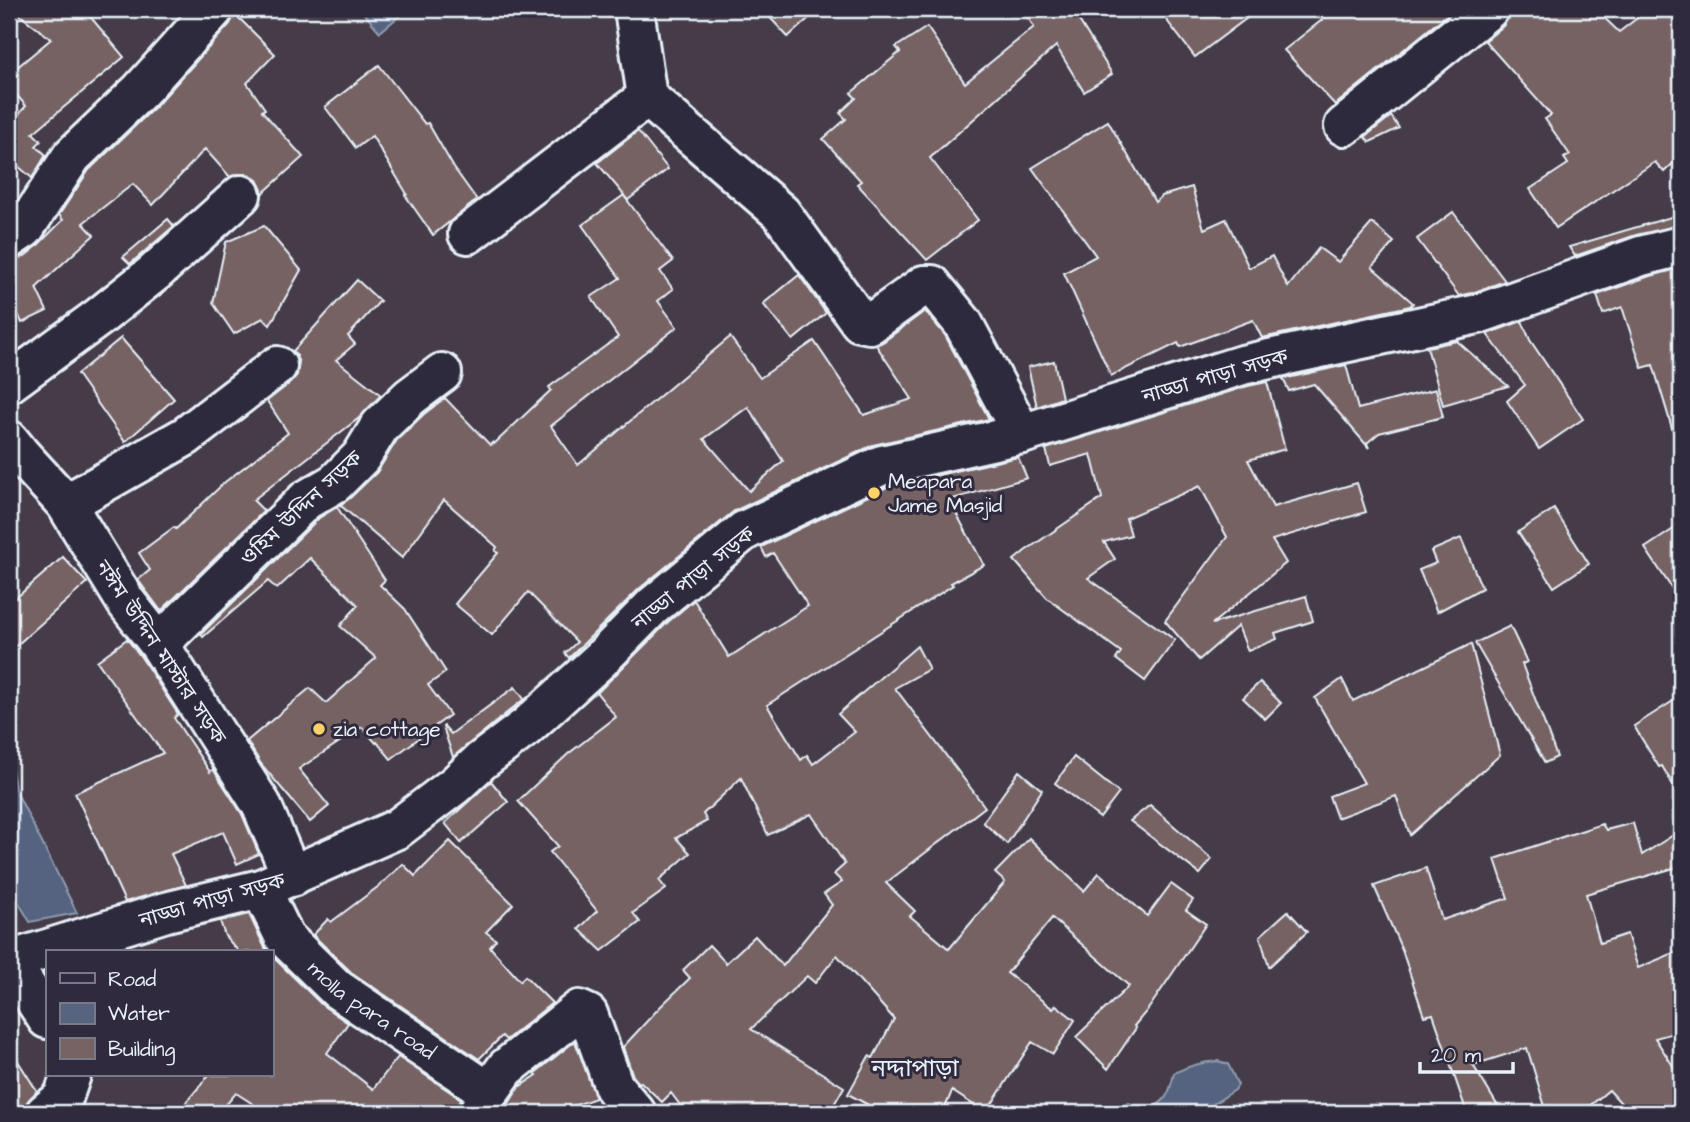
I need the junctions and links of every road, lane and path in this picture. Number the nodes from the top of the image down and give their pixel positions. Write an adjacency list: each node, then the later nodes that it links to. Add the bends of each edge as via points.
1 (214, 9): 8 (street, via 140,91 72,156 24,229)
2 (634, 9): 4 (street)
3 (1489, 9): 5 (street)
4 (647, 97): 7 (street); 13 (street, via 781,213 860,322 870,324 924,285 932,285 963,323)
5 (1344, 126)
6 (241, 195): 12 (street, via 154,273)
7 (468, 234)
8 (9, 239)
9 (1681, 246): 13 (street, নাড্ডা পাড়া সড়ক, via 1478,314 1242,365)
10 (277, 366): 15 (street, via 186,436)
11 (442, 373): 16 (street, ওহিম উদ্দিন সড়ক, via 380,426 361,457 335,483 306,500)
12 (9, 383)
13 (1022, 434): 17 (street, নাড্ডা পাড়া সড়ক, via 882,466 744,531 653,606 526,727 397,829)
14 (9, 440): 15 (street, নঈম উদ্দিন মাস্টার সড়ক)
15 (66, 504): 16 (street, নঈম উদ্দিন মাস্টার সড়ক)
16 (159, 644): 17 (street, নঈম উদ্দিন মাস্টার সড়ক, via 261,804)
17 (277, 883): 18 (street, নাড্ডা পাড়া সড়ক); 21 (street, molla para road, via 285,938 337,989)
18 (9, 961): 19 (street)
19 (46, 1017)
20 (71, 1076): 22 (street, via 63,1098)
21 (484, 1103): 23 (street, via 506,1068 579,1010 589,1014 614,1087)
22 (45, 1113)
23 (636, 1113)

